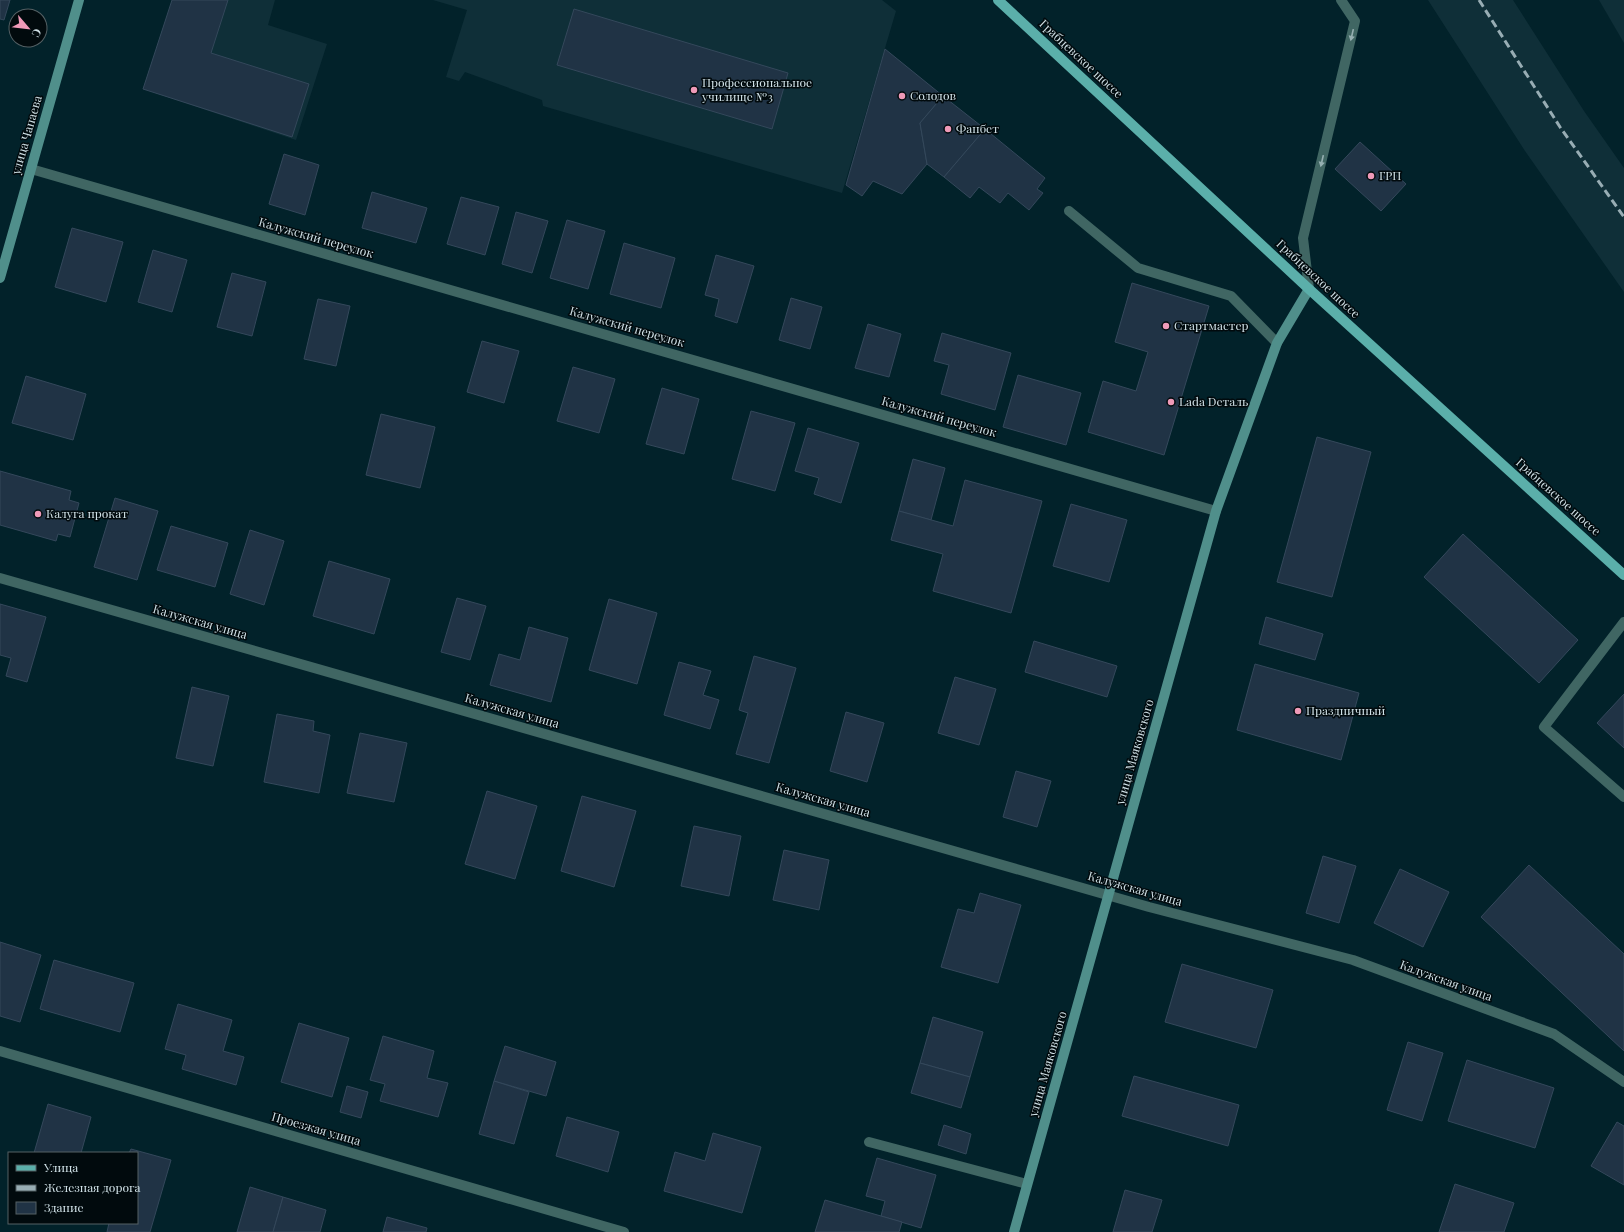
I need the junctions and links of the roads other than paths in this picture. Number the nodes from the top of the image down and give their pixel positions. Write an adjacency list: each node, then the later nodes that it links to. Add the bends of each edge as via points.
1 (79, 0): 4 (street, улица Чапаева)
2 (998, 0): 7 (main road, Грабцевское шоссе)
3 (1341, 0): 7 (street, one-way to 7, via 1355,21 1303,238)
4 (31, 169): 6 (street, улица Чапаева); 9 (street, Калужский переулок)
5 (1069, 211): 8 (street, via 1138,268 1231,296)
6 (0, 278)
7 (1309, 289): 8 (street, улица Маяковского); 10 (main road, Грабцевское шоссе)
8 (1277, 343): 9 (street, улица Маяковского)
9 (1216, 511): 14 (street, улица Маяковского)
10 (1624, 575)
11 (0, 578): 14 (street, Калужская улица)
12 (1624, 622): 13 (street, via 1544,727)
13 (1624, 797)
14 (1108, 895): 16 (street, Калужская улица, via 1353,960 1554,1034); 18 (street, улица Маяковского)
15 (0, 1050): 19 (street, Проезжая улица)
16 (1624, 1082)
17 (869, 1142): 18 (street)
18 (1027, 1184): 20 (street, улица Маяковского)
19 (624, 1232)
20 (1014, 1232)

